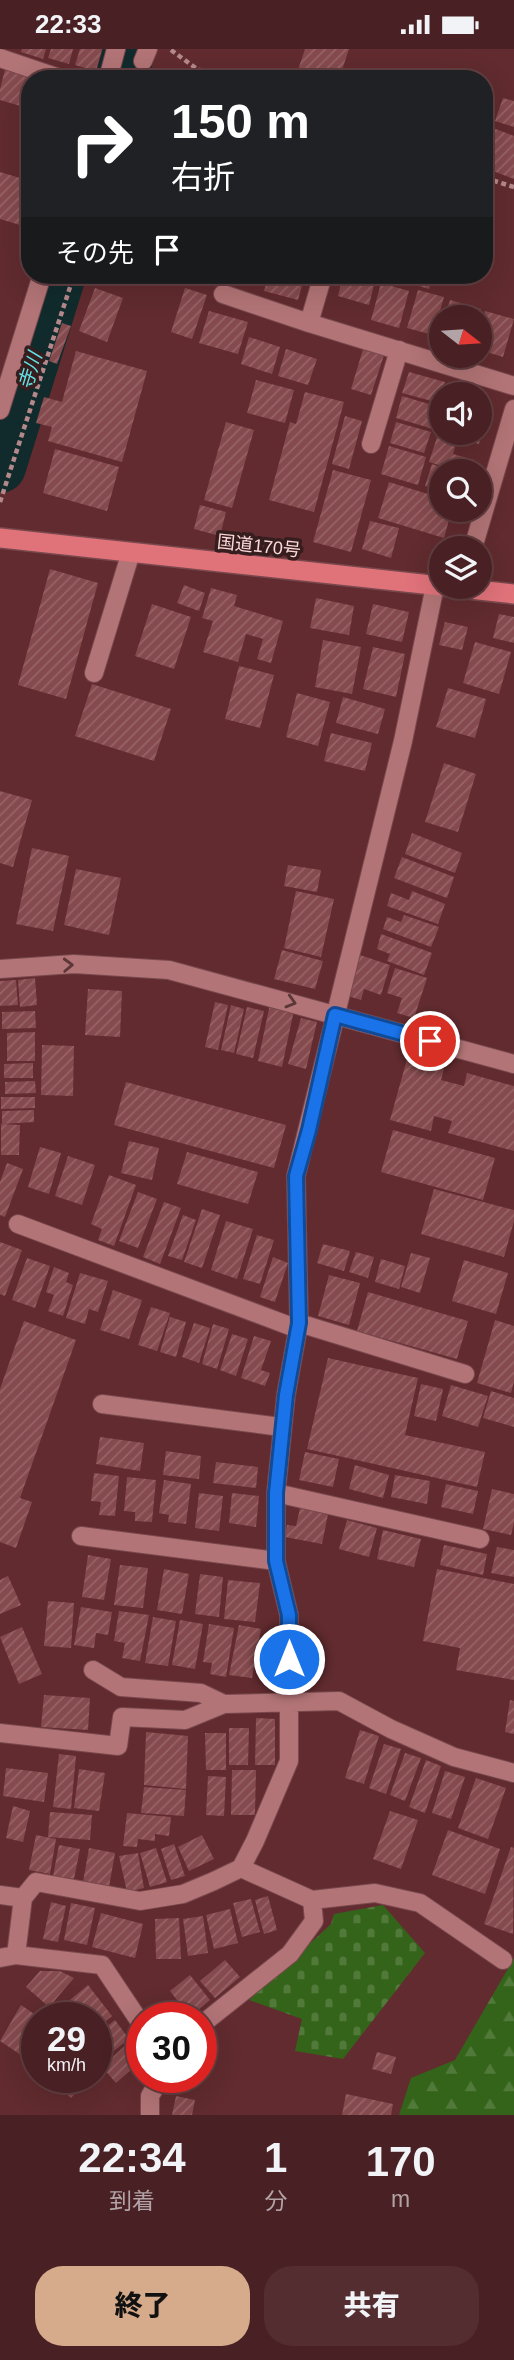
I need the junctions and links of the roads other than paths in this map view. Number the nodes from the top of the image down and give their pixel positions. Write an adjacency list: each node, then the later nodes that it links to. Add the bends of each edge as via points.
1 (117, 49): 4 (street)
2 (0, 58): 3 (street)
3 (35, 70)
4 (111, 70)
5 (39, 284): 12 (street)
6 (320, 284): 8 (street)
7 (223, 294): 8 (street)
8 (309, 323): 9 (street)
9 (399, 350): 10 (street); 13 (street)
10 (514, 386)
11 (514, 409): 14 (street)
12 (0, 410)
13 (372, 445)
14 (477, 536)
15 (0, 538): 16 (highway, 国道170号)
16 (131, 552): 17 (highway, 国道170号); 21 (street)
17 (429, 585)
18 (492, 591): 19 (highway, 国道170号)
19 (514, 594)
20 (432, 599): 23 (street, via 403,741)
21 (94, 674)
22 (0, 969): 23 (street, one-way to 23, via 75,964 169,970)
23 (335, 1015): 24 (street); 26 (street, via 296,1176)
24 (514, 1064)
25 (18, 1224): 26 (street)
26 (299, 1326): 27 (street); 29 (street)
27 (465, 1374)
28 (102, 1404): 29 (street)
29 (281, 1427): 30 (street)
30 (276, 1493): 32 (street); 33 (street)
31 (81, 1536): 33 (street)
32 (480, 1538)
33 (276, 1561): 35 (street, via 289,1615)
34 (93, 1669): 36 (street, via 121,1687 201,1693)
35 (289, 1703): 36 (street); 38 (street, via 339,1701 454,1757); 39 (street, via 289,1761)
36 (224, 1704): 37 (street, via 185,1720 122,1717 118,1747)
37 (0, 1733)
38 (514, 1773)
39 (241, 1868): 41 (street, via 183,1894 141,1901 36,1882); 42 (street)
40 (0, 1895): 41 (street)
41 (23, 1898): 43 (street)
42 (312, 1900): 44 (street, via 375,1893 420,1903); 46 (street, via 314,1921 290,1954)
43 (8, 1957): 45 (street, via 102,1965)
44 (503, 1960)
45 (127, 2002)
46 (217, 2012)
47 (152, 2093): 48 (street)
48 (150, 2115)

